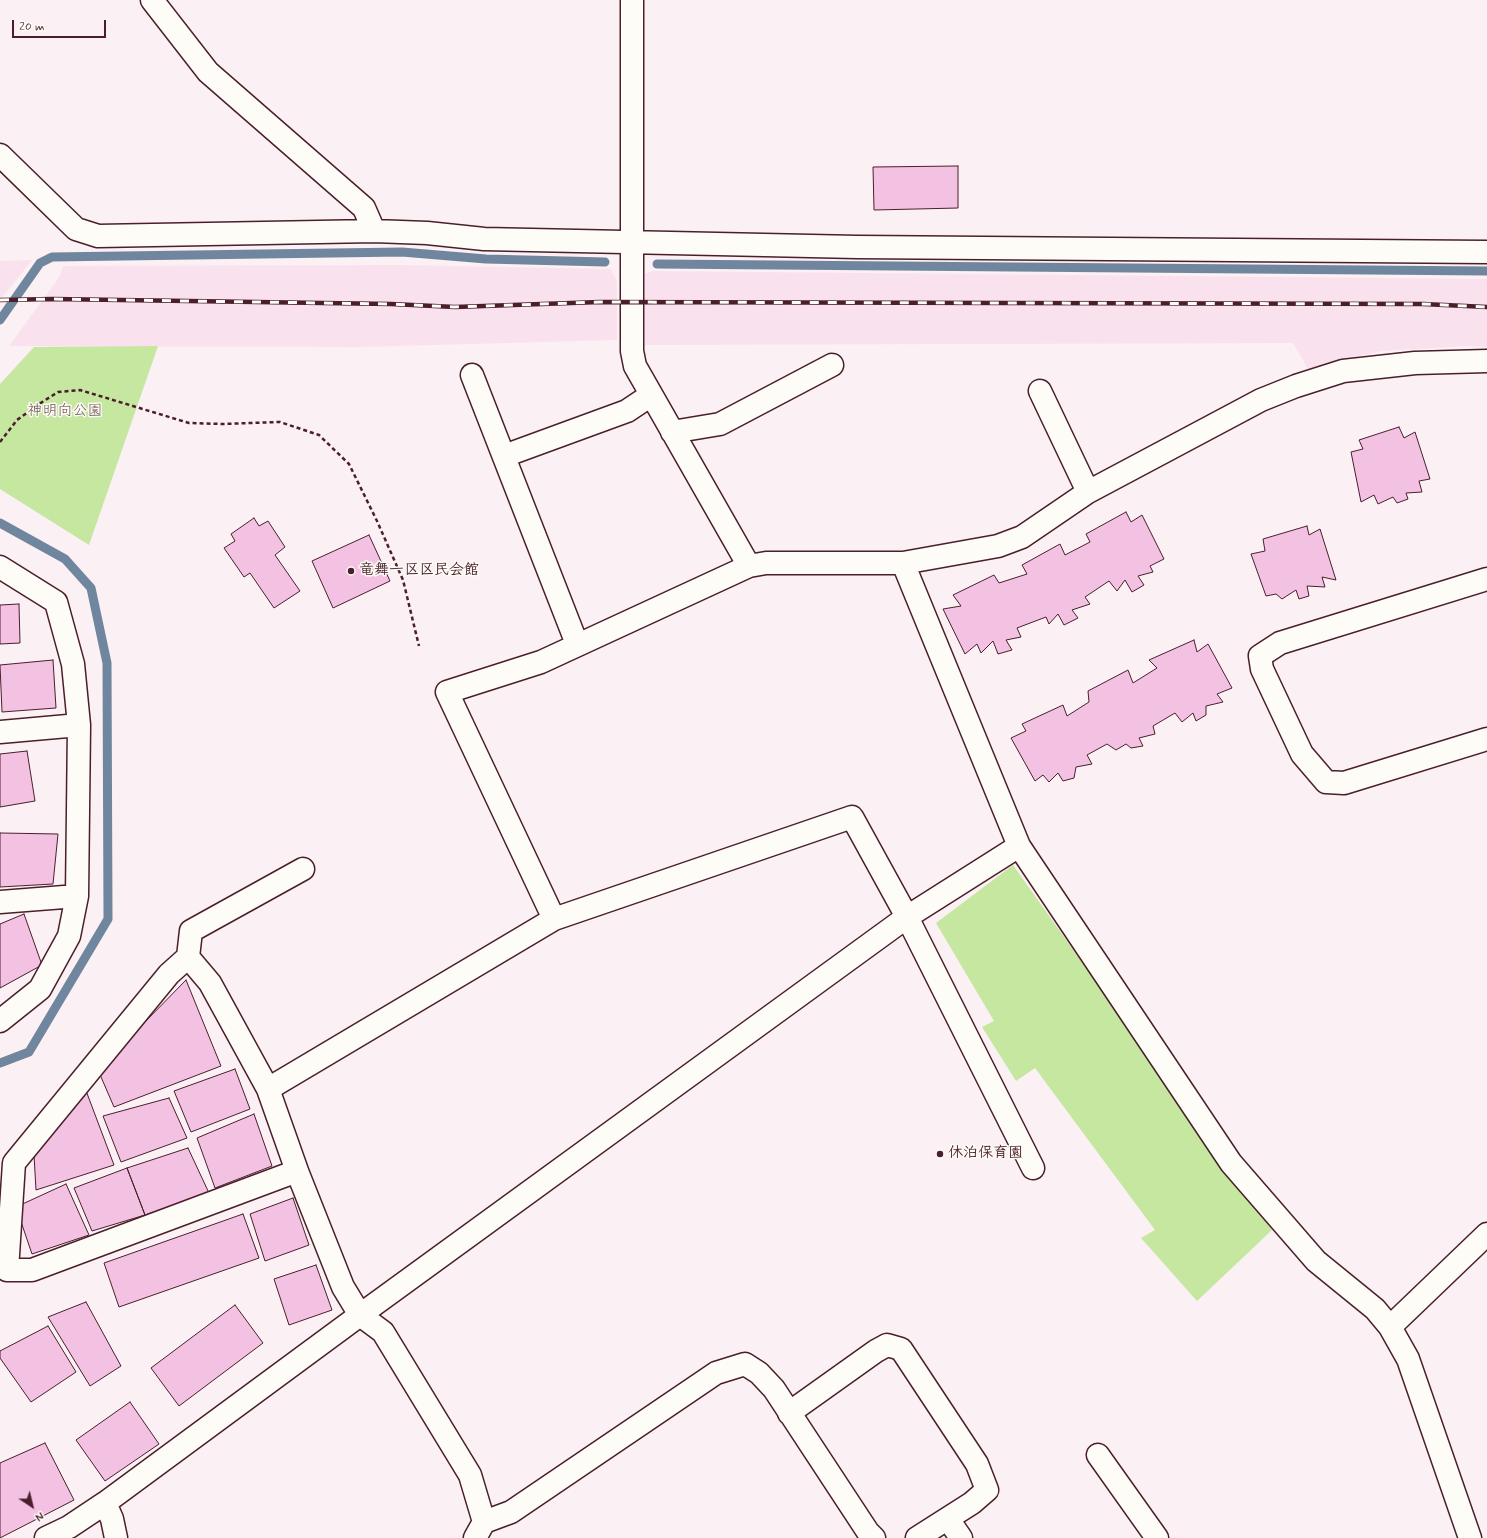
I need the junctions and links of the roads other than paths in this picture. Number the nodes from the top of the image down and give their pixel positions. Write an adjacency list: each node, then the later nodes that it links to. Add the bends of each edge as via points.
1 (152, 0): 4 (street, via 208,72 364,208)
2 (632, 0): 5 (street)
3 (3, 163): 4 (street, via 76,229 98,236)
4 (374, 231): 5 (street, via 484,239)
5 (632, 241): 6 (street, via 857,247); 11 (street, via 632,351 635,366)
6 (1487, 252)
7 (1487, 361): 14 (street, via 1415,363 1343,371 1296,386 1262,400)
8 (832, 365): 12 (street, via 720,424)
9 (472, 375): 13 (street)
10 (1040, 391): 14 (street)
11 (651, 395): 12 (street); 13 (street, via 627,411)
12 (672, 432): 16 (street)
13 (504, 456): 19 (street)
14 (1088, 492): 15 (street, via 1022,537 998,546)
15 (903, 563): 16 (street, via 766,563); 23 (street)
16 (748, 566): 19 (street)
17 (0, 568): 20 (street, via 56,602 73,664)
18 (1487, 579): 22 (street, via 1280,643 1260,656 1262,670 1302,754 1326,782 1344,783)
19 (578, 644): 28 (street, via 541,662 447,692)
20 (79, 725): 21 (street); 25 (street)
21 (0, 732)
22 (1487, 739)
23 (1019, 846): 27 (street); 37 (street, via 1231,1163 1316,1261 1375,1309)
24 (303, 869): 29 (street, via 191,931)
25 (77, 896): 26 (street); 30 (street, via 69,936 40,988)
26 (0, 902)
27 (907, 917): 28 (street, via 852,817); 32 (street); 36 (street)
28 (554, 919): 31 (street)
29 (188, 957): 31 (street, via 210,983); 34 (street, via 169,974 14,1163)
30 (0, 1021)
31 (268, 1088): 33 (street)
32 (1033, 1168)
33 (297, 1171): 34 (street, via 32,1270 7,1270); 36 (street, via 343,1287)
34 (5, 1224)
35 (1487, 1234): 37 (street)
36 (360, 1314): 40 (street); 42 (street, via 383,1332 470,1475)
37 (1390, 1327): 49 (street, via 1408,1359)
38 (789, 1413): 41 (street, via 876,1351 887,1345 901,1349 977,1464 987,1490); 42 (street, via 774,1389 745,1364 716,1373 511,1512); 45 (street)
39 (1098, 1456): 48 (street)
40 (105, 1503): 43 (street, via 69,1527); 44 (street)
41 (948, 1519): 46 (street); 47 (street)
42 (479, 1530)
43 (46, 1538)
44 (116, 1538)
45 (874, 1538)
46 (918, 1538)
47 (961, 1538)
48 (1157, 1538)
49 (1470, 1538)

